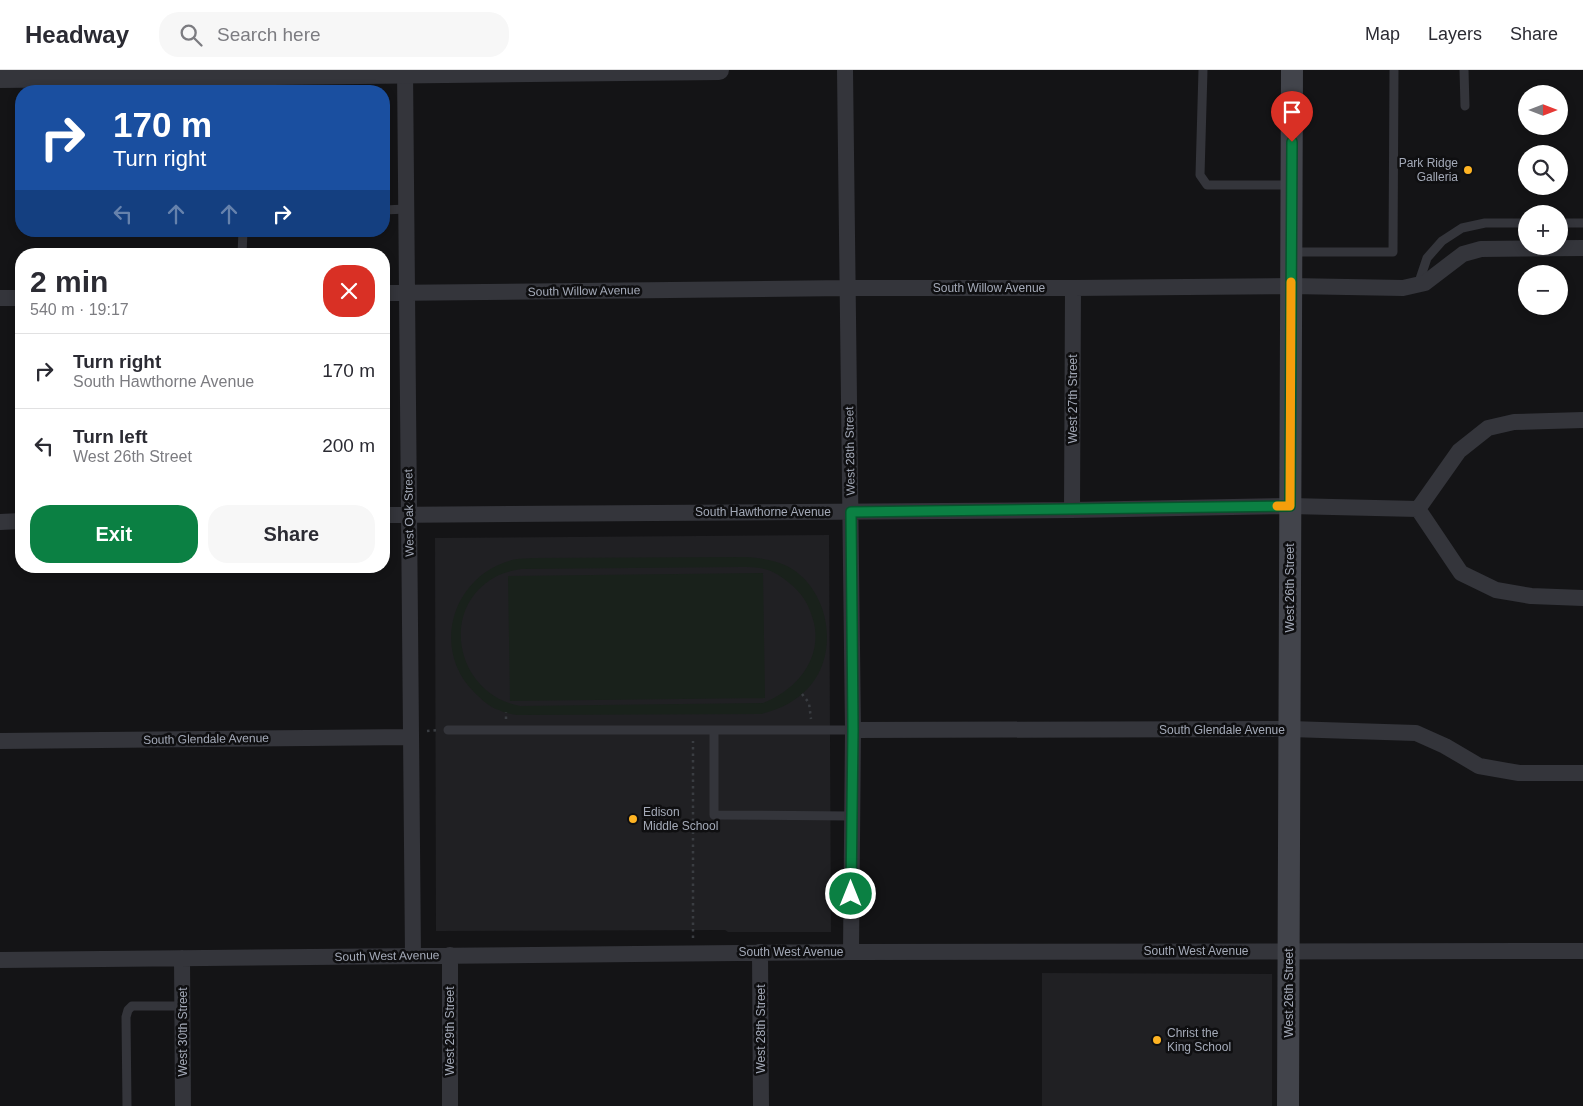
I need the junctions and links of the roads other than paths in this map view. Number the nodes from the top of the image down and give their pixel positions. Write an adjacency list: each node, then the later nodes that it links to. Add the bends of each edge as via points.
1 (719, 70): 7 (street)
2 (845, 70): 20 (street, West 28th Street)
3 (1203, 70): 10 (lane, via 1200,175 1207,185)
4 (1292, 70): 10 (main road, West 26th Street)
5 (1394, 70): 17 (lane, via 1392,252)
6 (1464, 70): 9 (lane)
7 (405, 71): 8 (street); 11 (street, West Oak Street)
8 (0, 78)
9 (1465, 106)
10 (1291, 184): 17 (main road, West 26th Street)
11 (406, 209): 12 (lane); 22 (street, West Oak Street)
12 (390, 210)
13 (1518, 223): 18 (lane, via 1485,223 1462,228 1427,258)
14 (1568, 223): 15 (lane)
15 (1583, 223)
16 (1583, 248): 18 (street, South Willow Avenue, via 1481,249 1464,254 1425,283)
17 (1291, 252): 19 (main road, West 26th Street)
18 (1418, 284): 19 (street, South Willow Avenue, via 1403,288)
19 (1291, 286): 21 (street, South Willow Avenue); 27 (main road, West 26th Street)
20 (848, 288): 21 (street, South Willow Avenue); 22 (street, South Willow Avenue); 30 (street, West 28th Street)
21 (1073, 288): 29 (street, West 27th Street)
22 (407, 292): 23 (street, South Willow Avenue); 31 (street, West Oak Street)
23 (390, 293)
24 (0, 298): 25 (street)
25 (15, 298)
26 (1583, 420): 28 (street, via 1514,422 1488,428 1459,451)
27 (1290, 506): 28 (street, South Hawthorne Avenue); 29 (street, South Hawthorne Avenue); 39 (main road, West 26th Street)
28 (1418, 508): 35 (street, via 1461,573 1496,590 1531,596)
29 (1072, 510): 30 (street, South Hawthorne Avenue)
30 (851, 512): 31 (street, South Hawthorne Avenue); 38 (street, West 28th Street)
31 (409, 514): 32 (street, South Hawthorne Avenue); 40 (street, West Oak Street)
32 (390, 515)
33 (15, 521): 34 (street)
34 (0, 522)
35 (1583, 598)
36 (448, 730): 37 (lane)
37 (714, 730): 38 (lane); 43 (lane, via 714,815)
38 (853, 730): 39 (street, South Glendale Avenue); 43 (street, West 28th Street)
39 (1290, 730): 42 (street, South Glendale Avenue, via 1416,733 1479,766 1519,774); 44 (main road, West 26th Street)
40 (411, 734): 41 (street, South Glendale Avenue); 48 (street, West Oak Street)
41 (0, 740)
42 (1583, 773)
43 (851, 816): 47 (street, West 28th Street)
44 (1289, 951): 45 (street, South West Avenue); 47 (street, South West Avenue); 57 (main road, West 26th Street)
45 (1583, 951)
46 (760, 952): 47 (street, South West Avenue); 49 (street, South West Avenue); 56 (street, West 28th Street)
47 (851, 952)
48 (413, 956): 49 (street, South West Avenue); 50 (street, South West Avenue)
49 (450, 956): 55 (street, West 29th Street)
50 (182, 958): 51 (street, South West Avenue); 52 (street, West 30th Street)
51 (0, 960)
52 (183, 1006): 53 (lane, via 132,1006 128,1010); 54 (street, West 30th Street)
53 (127, 1106)
54 (183, 1106)
55 (450, 1106)
56 (761, 1106)
57 (1288, 1106)

